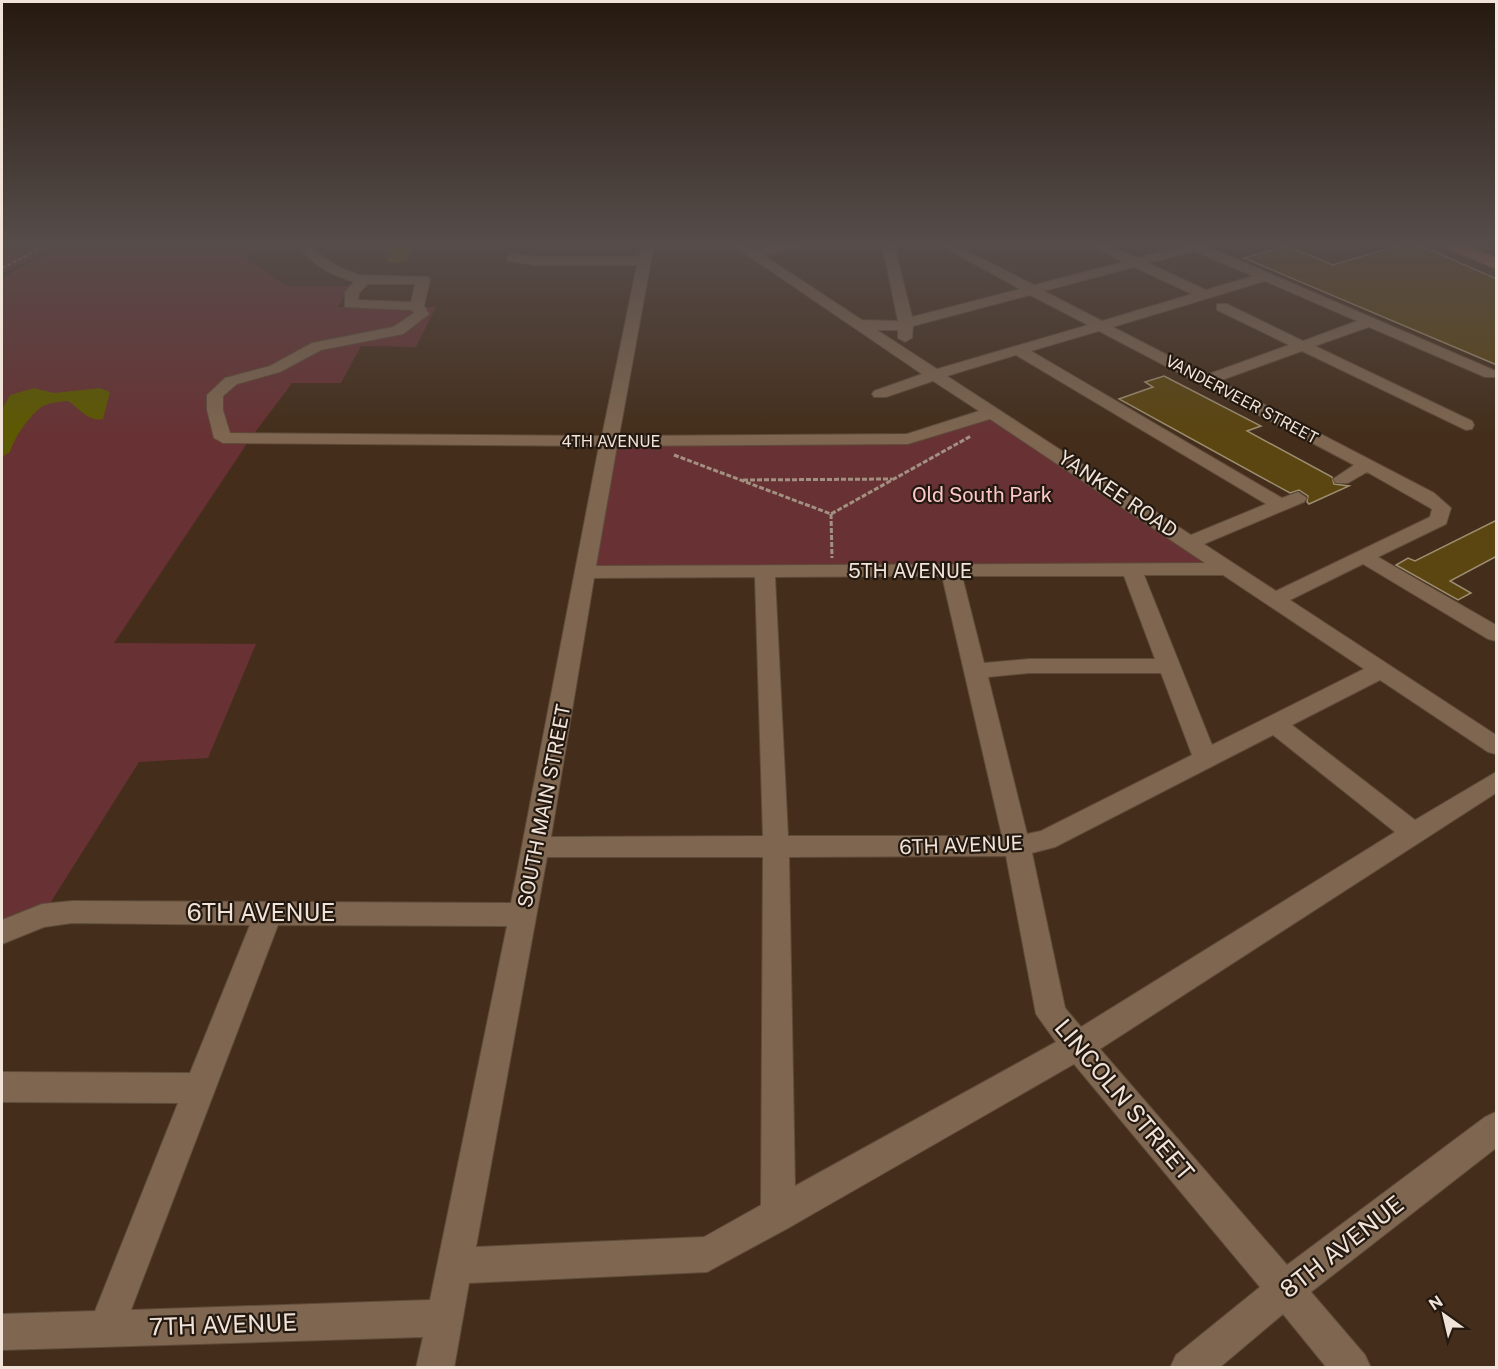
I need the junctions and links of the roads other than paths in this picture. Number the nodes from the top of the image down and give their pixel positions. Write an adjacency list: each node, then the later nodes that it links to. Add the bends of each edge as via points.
1 (418, 308): 23 (street, 4TH AVENUE, via 422,314 398,331 317,346 275,369 231,381 215,395 223,438)
2 (635, 308): 23 (street, SOUTH MAIN STREET)
3 (835, 308): 11 (street, YANKEE ROAD)
4 (902, 308): 12 (street)
5 (969, 308): 12 (street)
6 (1068, 308): 13 (street, VANDERVEER STREET)
7 (1158, 308): 13 (street)
8 (1224, 308): 14 (street)
9 (1336, 308): 10 (street)
10 (1369, 322): 14 (street); 18 (street)
11 (860, 324): 12 (street); 16 (street, YANKEE ROAD)
12 (906, 324): 16 (street)
13 (1101, 325): 15 (street); 19 (street, VANDERVEER STREET)
14 (1301, 346): 19 (street); 22 (street)
15 (1018, 350): 17 (street); 27 (street)
16 (904, 352): 17 (street, YANKEE ROAD)
17 (937, 374): 20 (street); 21 (street, YANKEE ROAD)
18 (1491, 374)
19 (1207, 380): 24 (street, VANDERVEER STREET)
20 (880, 394)
21 (994, 412): 23 (street, 4TH AVENUE, via 908,439); 28 (street, YANKEE ROAD)
22 (1466, 425)
23 (609, 441): 34 (street, SOUTH MAIN STREET)
24 (1367, 465): 25 (street); 29 (street, VANDERVEER STREET, via 1442,508 1439,520)
25 (1342, 479)
26 (1298, 498): 27 (street)
27 (1280, 505): 28 (street)
28 (1191, 542): 30 (street, YANKEE ROAD)
29 (1363, 556): 35 (street); 36 (street)
30 (1232, 569): 31 (street, 5TH AVENUE); 35 (street, YANKEE ROAD)
31 (1132, 570): 33 (street, 5TH AVENUE); 37 (street)
32 (765, 571): 33 (street, 5TH AVENUE); 34 (street, 5TH AVENUE); 47 (street)
33 (951, 571): 39 (street, LINCOLN STREET)
34 (587, 572): 46 (street, SOUTH MAIN STREET)
35 (1277, 598): 38 (street, YANKEE ROAD)
36 (1497, 634)
37 (1170, 666): 39 (street, via 1029,666); 42 (street)
38 (1381, 670): 40 (street, 6TH AVENUE); 41 (street, YANKEE ROAD)
39 (975, 671): 45 (street, LINCOLN STREET)
40 (1274, 724): 42 (street, 6TH AVENUE); 44 (street)
41 (1497, 746)
42 (1205, 759): 45 (street, 6TH AVENUE, via 1046,840)
43 (1497, 781): 44 (street)
44 (1414, 834): 51 (street)
45 (1017, 846): 47 (street, 6TH AVENUE); 51 (street, LINCOLN STREET, via 1051,1014)
46 (536, 847): 47 (street, 6TH AVENUE); 49 (street, SOUTH MAIN STREET)
47 (776, 847): 55 (street)
48 (268, 914): 49 (street, 6TH AVENUE); 50 (street, 6TH AVENUE, via 72,912 42,916); 53 (street)
49 (523, 915): 56 (street, SOUTH MAIN STREET)
50 (2, 932)
51 (1078, 1046): 55 (street); 57 (street, LINCOLN STREET)
52 (2, 1087): 53 (street)
53 (202, 1088): 59 (street)
54 (1497, 1128): 57 (street, 8TH AVENUE)
55 (778, 1215): 56 (street, via 707,1254)
56 (454, 1266): 58 (street, SOUTH MAIN STREET)
57 (1286, 1289): 62 (street, 8TH AVENUE); 63 (street, LINCOLN STREET)
58 (444, 1318): 59 (street, 7TH AVENUE); 61 (street, SOUTH MAIN STREET)
59 (105, 1328): 60 (street, 7TH AVENUE)
60 (2, 1332)
61 (435, 1368)
62 (1189, 1368)
63 (1352, 1368)

